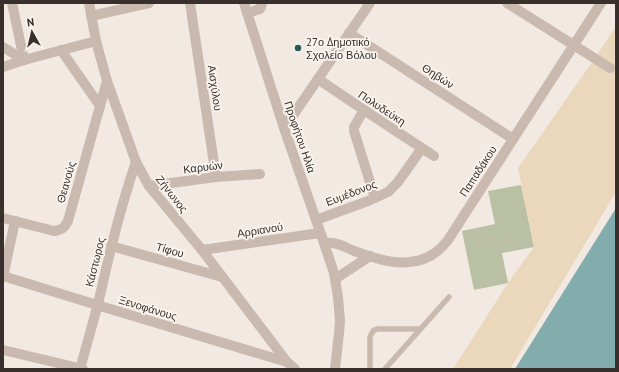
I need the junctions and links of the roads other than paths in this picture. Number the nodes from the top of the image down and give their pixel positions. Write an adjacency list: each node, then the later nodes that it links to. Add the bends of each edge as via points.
1 (12, 3): 16 (street)
2 (88, 3): 10 (street, Ζήνωνος)
3 (149, 3): 10 (street)
4 (190, 3): 29 (street, Αισχύλου)
5 (262, 3): 9 (street, via 260,9)
6 (370, 3): 11 (street)
7 (507, 3): 13 (street)
8 (601, 3): 13 (street, Παπαδάκου)
9 (246, 8): 23 (street, Προφήτου Ηλία)
10 (91, 16): 12 (street, Ζήνωνος)
11 (349, 33): 19 (street); 24 (street, Θηβών)
12 (96, 41): 15 (street); 20 (street, Ζήνωνος)
13 (573, 45): 18 (street); 24 (street, Παπαδάκου)
14 (3, 47): 16 (street)
15 (61, 50): 16 (street); 21 (street)
16 (24, 60): 17 (street)
17 (3, 67)
18 (610, 68)
19 (318, 79): 22 (street, Πολυδεύκη); 23 (street)
20 (107, 81): 21 (street, Θεανούς); 27 (street, Ζήνωνος)
21 (100, 106): 34 (street, Θεανούς, via 68,222 63,229 54,231)
22 (364, 110): 25 (street, Πολυδεύκη); 31 (street, via 354,131)
23 (284, 128): 33 (street, Προφήτου Ηλία)
24 (513, 138): 39 (street, Παπαδάκου, via 448,240 438,250 428,257 412,262 384,261)
25 (422, 148): 26 (street, Πολυδεύκη); 31 (street, Ευμέδονος, via 394,187)
26 (434, 156)
27 (136, 162): 30 (street, Ζήνωνος); 37 (street, Κάστωρος)
28 (260, 174): 29 (street, Καρυών)
29 (216, 177): 30 (street, Καρυών)
30 (149, 186): 38 (street, Ζήνωνος)
31 (375, 198): 33 (street, Ευμέδονος)
32 (3, 218): 34 (street, Θεανούς)
33 (316, 220): 35 (street, Προφήτου Ηλία)
34 (15, 221): 40 (street)
35 (320, 232): 36 (street, Προφήτου Ηλία); 38 (street, Αρριανού)
36 (324, 243): 39 (street, Παπαδάκου, via 335,243); 42 (street, Προφήτου Ηλία)
37 (111, 246): 41 (street, Τίφου); 44 (street, Κάστωρος)
38 (202, 250): 41 (street, Ζήνωνος)
39 (370, 256): 42 (street)
40 (3, 276): 44 (street, Ξενοφάνους)
41 (222, 278): 47 (street, Ζήνωνος)
42 (335, 279): 49 (street, Προφήτου Ηλία, via 340,321)
43 (449, 297): 45 (lane)
44 (97, 305): 47 (street, Ξενοφάνους); 48 (street, Κάστωρος)
45 (420, 329): 50 (lane, via 373,331 370,337); 51 (lane)
46 (3, 350): 48 (street)
47 (291, 366)
48 (81, 369)
49 (335, 369)
50 (370, 369)
51 (385, 369)

